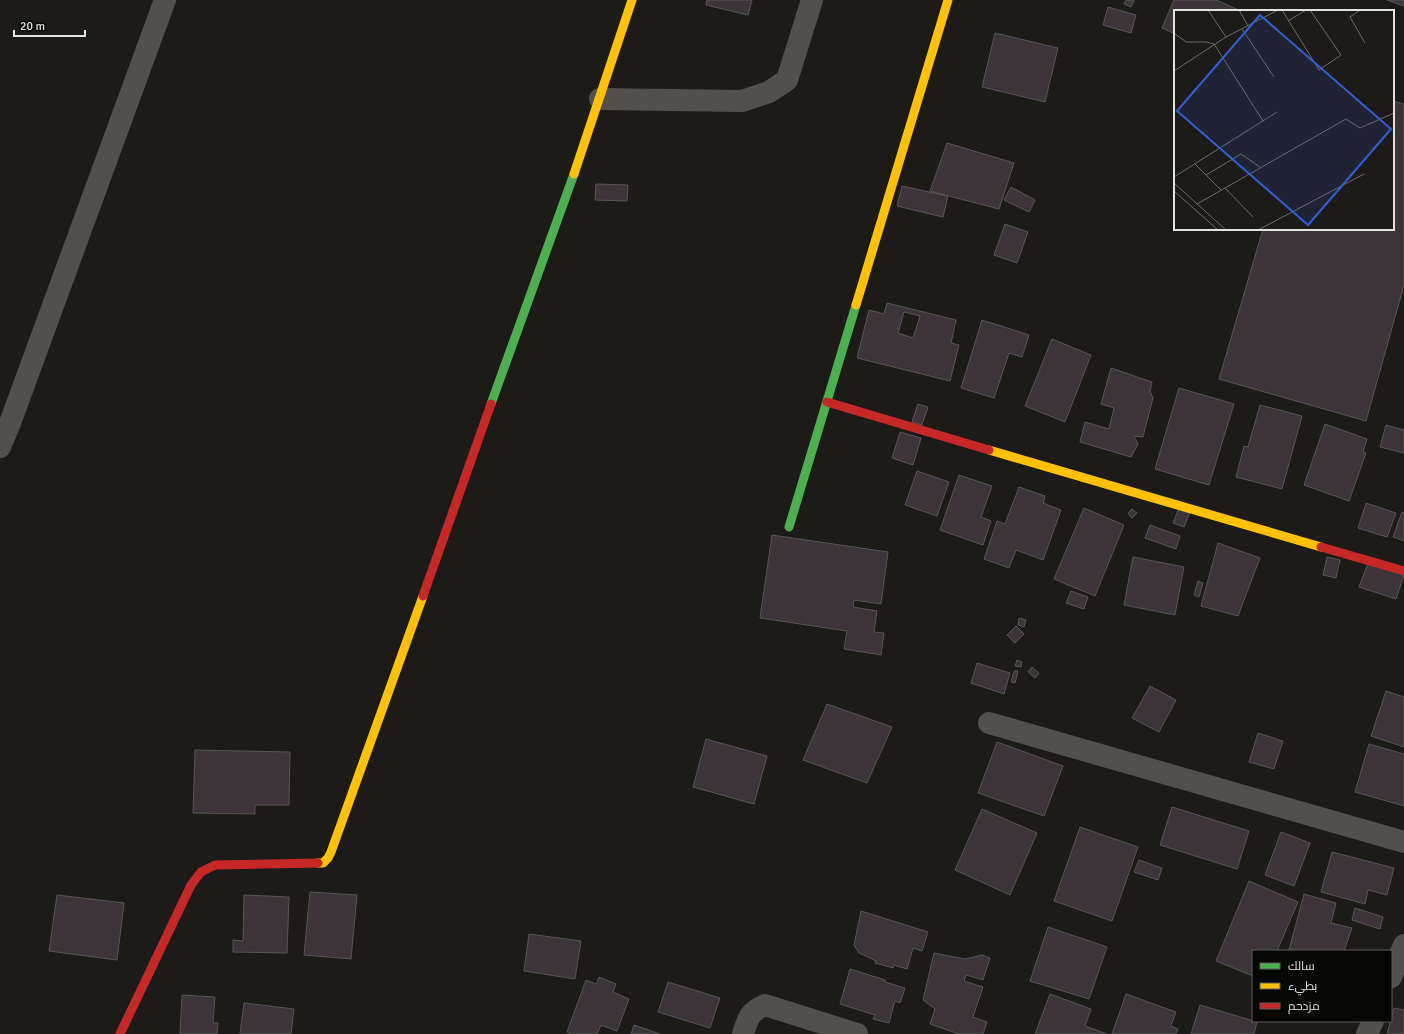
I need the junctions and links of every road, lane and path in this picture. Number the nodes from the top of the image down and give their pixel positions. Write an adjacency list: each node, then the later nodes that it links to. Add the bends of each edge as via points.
1 (165, 0): 7 (street)
2 (632, 0): 5 (street)
3 (812, 0): 5 (street, via 787,80 769,92 742,101)
4 (948, 0): 6 (street)
5 (600, 99): 15 (street, via 332,852 323,863 215,865 201,872 191,885)
6 (827, 402): 8 (street); 9 (street)
7 (0, 447)
8 (789, 527)
9 (1404, 571)
10 (989, 723): 11 (street)
11 (1404, 842)
12 (1404, 945): 13 (street)
13 (1392, 975)
14 (1373, 1022): 18 (street)
15 (120, 1034)
16 (743, 1034): 17 (street, via 754,1010 765,1005)
17 (857, 1034)
18 (1368, 1034)

